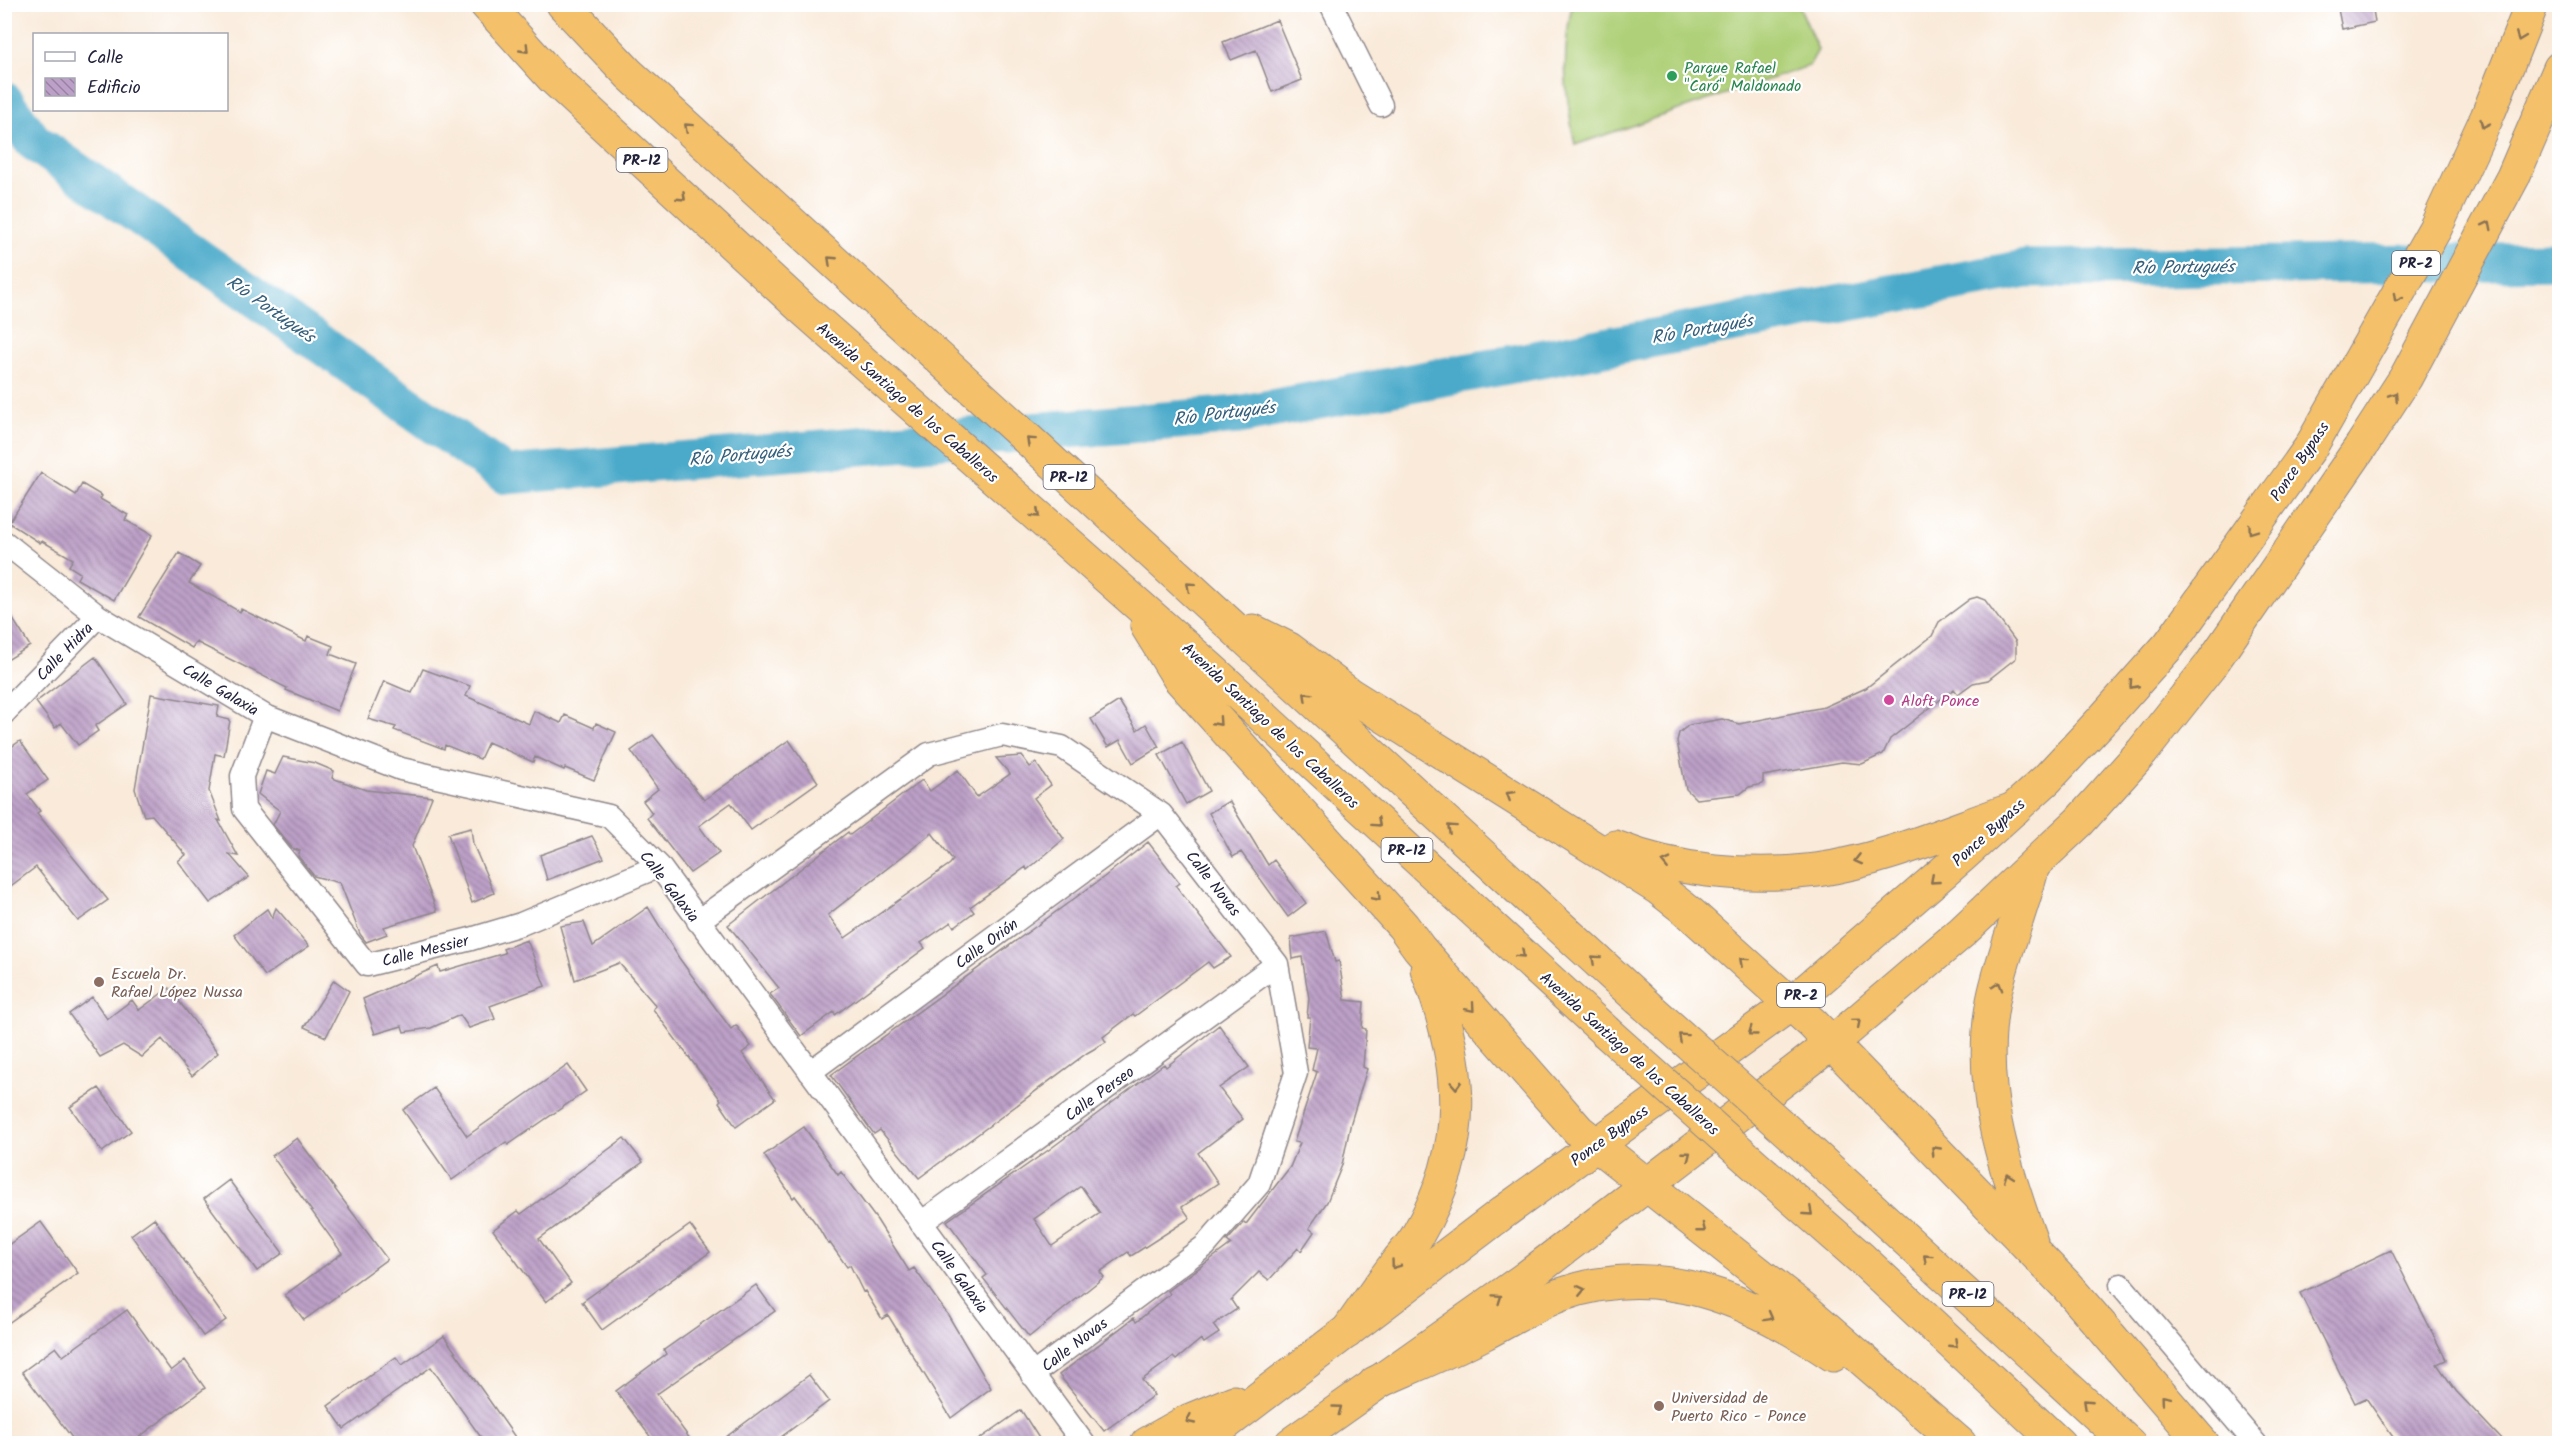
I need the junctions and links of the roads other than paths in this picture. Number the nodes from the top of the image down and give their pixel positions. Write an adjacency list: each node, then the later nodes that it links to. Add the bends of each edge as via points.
1 (486, 4): 8 (highway, Avenida Santiago de los Caballeros / PR-12, one-way to 8, via 553,78 803,309)
2 (563, 4): 10 (highway, PR-12, one-way to 2, via 1220,613 874,299 629,74)
3 (1331, 4): 6 (street)
4 (2532, 4): 13 (highway, Ponce Bypass / PR-2, one-way to 13, via 2507,70 2436,227 2310,448 2169,645 2055,770)
5 (2559, 68): 17 (highway, PR-2, one-way to 5, via 2142,752 2210,666 2362,445 2406,377 2478,244 2513,177)
6 (1381, 105)
7 (4, 542): 9 (street, Calle Galaxia)
8 (1129, 596): 19 (highway, one-way to 19, via 1179,678 1404,926); 39 (highway, Avenida Santiago de los Caballeros / PR-12, one-way to 39, bridge, via 1605,1031 1862,1259)
9 (98, 616): 11 (street, Calle Hidra); 12 (street, Calle Galaxia)
10 (1276, 652): 15 (highway, one-way to 10); 40 (highway, PR-12, one-way to 10, bridge, via 1639,999)
11 (4, 713)
12 (265, 716): 16 (street, Calle Galaxia, via 401,769 609,816); 16 (street, Calle Messier, via 242,776 244,809 367,965 521,924)
13 (2014, 809): 15 (highway, one-way to 15, via 1883,853 1819,869 1766,874 1667,864); 21 (highway, Ponce Bypass / PR-2, one-way to 21)
14 (1161, 814): 18 (street, Calle Novas, via 1062,747 1002,735 929,754); 20 (street, Calle Novas); 23 (street, Calle Orión)
15 (1560, 826): 21 (highway, one-way to 15, via 1682,907)
16 (659, 866): 18 (street, Calle Galaxia)
17 (2032, 869): 22 (highway, PR-2, one-way to 17); 27 (highway, one-way to 17, via 2001,1153 1991,1097 1988,1041 1994,999)
18 (698, 921): 23 (street, Calle Galaxia)
19 (1419, 948): 24 (highway, one-way to 24, via 1579,1131); 29 (highway, one-way to 29, via 1442,1010 1455,1068 1452,1148 1417,1237)
20 (1277, 964): 26 (street, Calle Perseo); 30 (street, Calle Novas, via 1296,1073 1259,1184 1205,1246)
21 (1791, 1004): 22 (highway); 24 (highway, Ponce Bypass / PR-2, one-way to 24)
22 (1832, 1044): 25 (highway, PR-2, one-way to 22); 27 (highway, one-way to 22)
23 (810, 1072): 26 (street, Calle Galaxia)
24 (1596, 1144): 25 (highway); 29 (highway, Ponce Bypass / PR-2)
25 (1648, 1185): 31 (highway, PR-2, one-way to 25, via 1527,1277); 33 (highway, one-way to 33, via 1809,1313)
26 (921, 1223): 30 (street, Calle Galaxia)
27 (2035, 1252): 41 (highway, one-way to 27)
28 (2121, 1285): 42 (street)
29 (1347, 1332): 32 (highway, Ponce Bypass / PR-2)
30 (1032, 1375): 34 (street, Calle Galaxia)
31 (1375, 1383): 33 (highway, one-way to 33, via 1562,1295 1651,1281 1722,1295 1757,1310); 37 (highway, PR-2, one-way to 31)
32 (1265, 1394): 35 (highway, one-way to 35, via 1236,1401); 36 (highway, Ponce Bypass / PR-2)
33 (1910, 1401): 38 (highway)
34 (1084, 1443)
35 (1147, 1443)
36 (1199, 1443)
37 (1291, 1443)
38 (1960, 1443)
39 (2059, 1443)
40 (2129, 1443)
41 (2203, 1443)
42 (2256, 1443)

